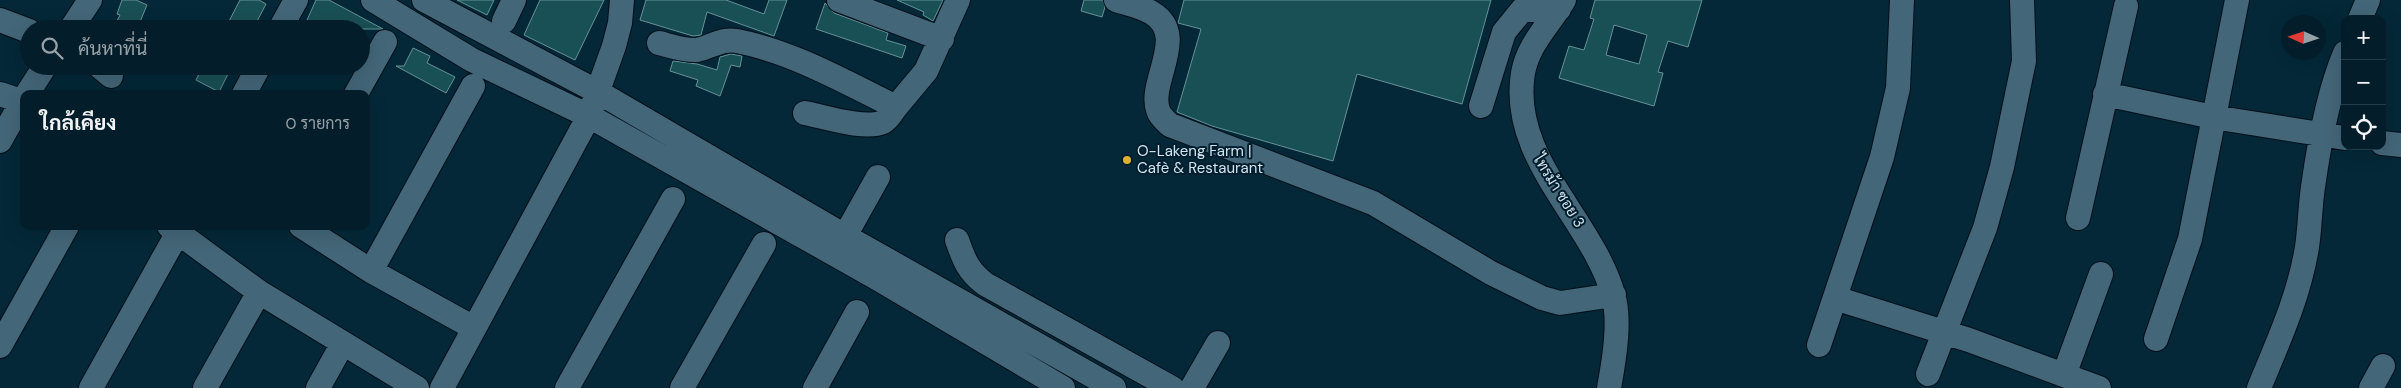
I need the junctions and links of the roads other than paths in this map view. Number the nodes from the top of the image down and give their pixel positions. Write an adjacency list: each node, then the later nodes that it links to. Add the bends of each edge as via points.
1 (90, 0): 18 (street)
2 (296, 0): 19 (street)
3 (373, 0): 40 (street, via 472,60)
4 (424, 0): 34 (street)
5 (514, 0): 20 (street)
6 (622, 0): 34 (street, via 614,46)
7 (838, 0): 22 (street)
8 (958, 0): 22 (street)
9 (1116, 0): 60 (street, via 1154,14 1167,33 1168,46 1156,100 1161,117 1170,125 1372,203 1491,273 1542,298 1560,303)
10 (1902, 0): 61 (street, via 1898,88 1882,157)
11 (2022, 0): 64 (street, via 2024,61 2002,167 1985,228)
12 (2237, 0): 41 (street)
13 (2368, 0): 16 (street)
14 (1561, 4): 37 (street, via 1522,10 1514,18 1504,32); 60 (street, ไทรม้า ซอย 3, via 1535,41 1524,72 1522,107 1533,149 1599,256)
15 (2126, 6): 35 (street)
16 (2362, 15)
17 (0, 20): 21 (street)
18 (77, 20)
19 (285, 20)
20 (504, 21)
21 (20, 28)
22 (942, 39): 38 (street, via 926,72)
23 (385, 42): 26 (street)
24 (659, 43): 38 (street, via 697,50 724,40 757,46 792,58)
25 (2342, 60): 42 (street, via 2335,76)
26 (370, 69)
27 (38, 75): 31 (street)
28 (254, 75): 32 (street)
29 (367, 75): 33 (street)
30 (473, 86): 56 (street)
31 (26, 90)
32 (246, 90)
33 (358, 90)
34 (598, 92): 40 (street); 52 (street)
35 (2106, 94): 41 (street); 48 (street)
36 (19, 98): 43 (street)
37 (1481, 106)
38 (896, 107): 39 (street, via 884,122 874,124)
39 (805, 113)
40 (589, 116): 55 (street); 63 (street)
41 (2213, 117): 42 (street); 65 (street, via 2190,239)
42 (2334, 137): 87 (street, via 2313,187 2307,246 2296,297)
43 (0, 141)
44 (2386, 143): 45 (street)
45 (2401, 145)
46 (878, 177): 52 (street)
47 (673, 199): 78 (street)
48 (2078, 218)
49 (65, 230): 69 (street)
50 (173, 230): 59 (street); 73 (street)
51 (307, 230): 56 (street)
52 (845, 236): 55 (street)
53 (957, 240): 83 (street, via 972,275 985,284)
54 (764, 244): 79 (street)
55 (882, 269): 58 (street)
56 (370, 271): 63 (street)
57 (2101, 274): 72 (street)
58 (919, 290): 81 (street, via 941,316); 82 (street, via 950,294)
59 (259, 292): 66 (street); 74 (street)
60 (1614, 295): 85 (street, ไทรม้า ซอย 3, via 1617,347)
61 (1835, 298): 64 (street); 68 (street)
62 (857, 312): 80 (street)
63 (474, 328): 77 (street)
64 (1944, 332): 71 (street); 72 (street)
65 (2156, 339)
66 (342, 343): 75 (street); 76 (street)
67 (1218, 343): 84 (street)
68 (1819, 345)
69 (0, 346)
70 (2383, 366): 88 (street)
71 (1928, 374)
72 (2064, 375): 86 (street)
73 (91, 388)
74 (205, 388)
75 (318, 388)
76 (417, 388)
77 (442, 388)
78 (567, 388)
79 (682, 388)
80 (815, 388)
81 (1063, 388)
82 (1114, 388)
83 (1172, 388)
84 (1192, 388)
85 (1610, 388)
86 (2099, 388)
87 (2259, 388)
88 (2371, 388)

